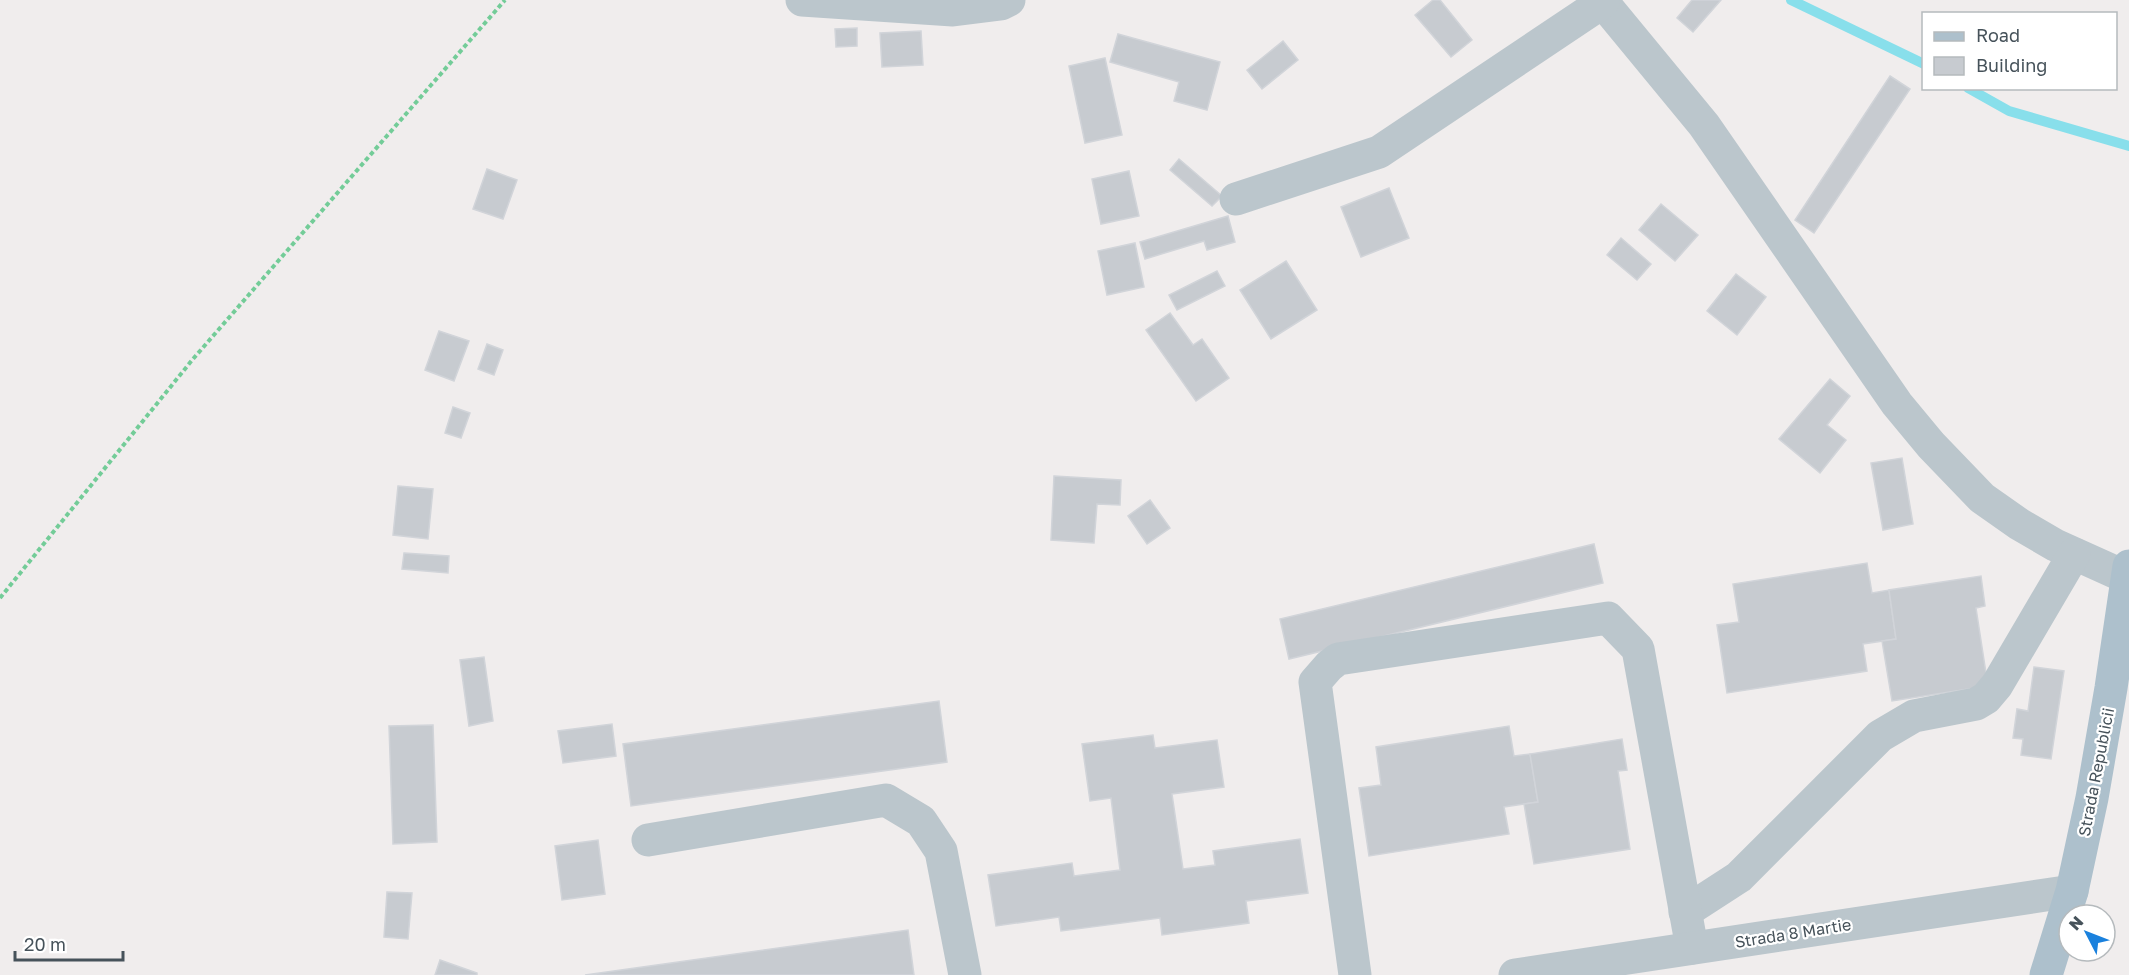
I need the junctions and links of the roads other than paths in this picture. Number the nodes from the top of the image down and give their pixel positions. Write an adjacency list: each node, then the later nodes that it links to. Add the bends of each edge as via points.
1 (802, 0): 2 (street, via 954,10)
2 (1009, 0)
3 (1602, 1): 4 (street, via 1378,152); 5 (street, via 1704,125 1897,404 1931,445 1982,498)
4 (1236, 199)
5 (2074, 554): 6 (street); 9 (street, via 1986,698 1976,704 1914,716 1880,736 1739,877)
6 (2128, 572): 8 (main road, Strada Republicii, via 2092,798)
7 (648, 840): 12 (street, via 886,800 921,821 941,851)
8 (2072, 891): 10 (street, Strada 8 Martie); 14 (main road, Strada Republicii)
9 (1685, 912): 10 (street); 13 (street, via 1638,649 1608,618 1338,658 1315,682)
10 (1692, 948): 11 (street, Strada 8 Martie)
11 (1534, 974)
12 (965, 975)
13 (1355, 975)
14 (2046, 975)

